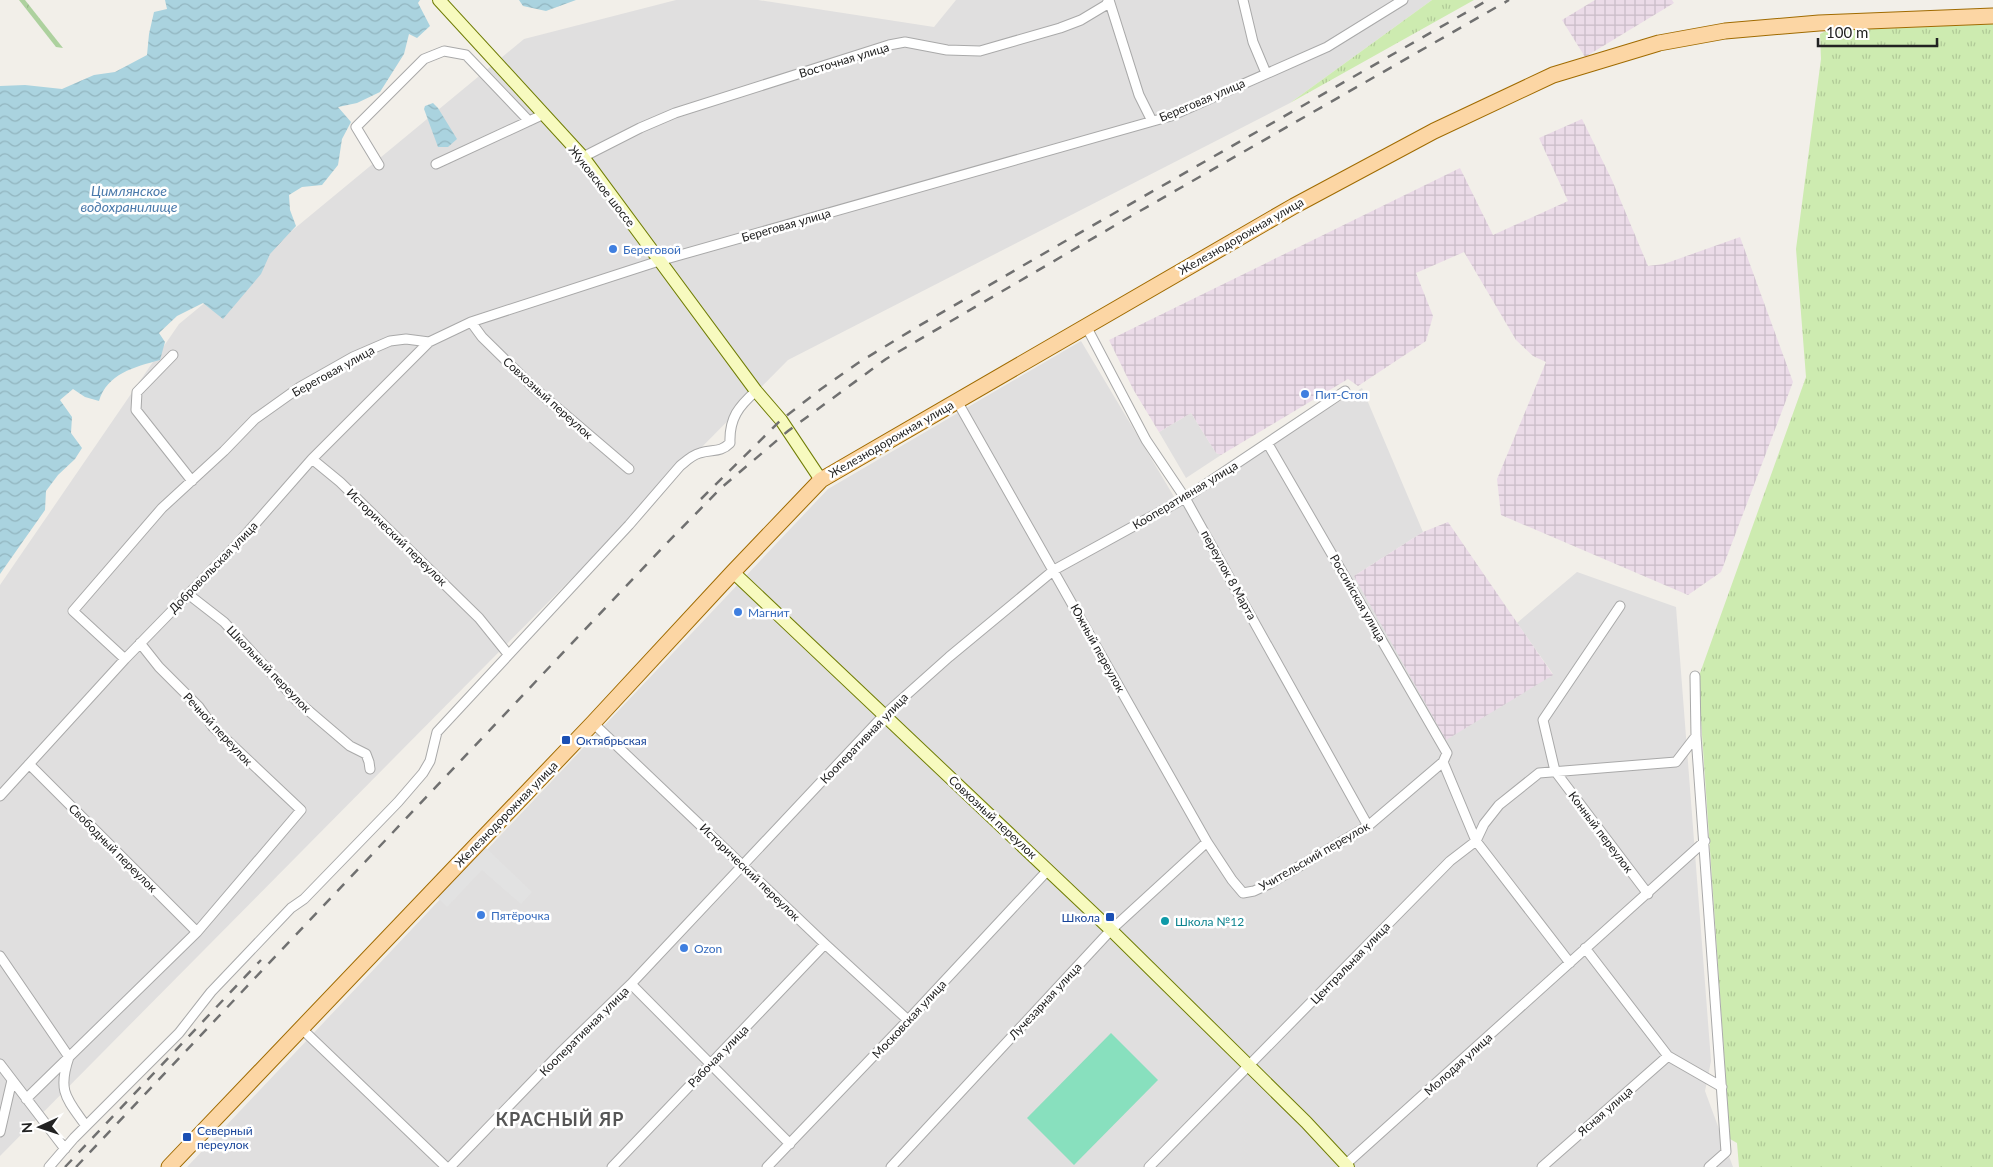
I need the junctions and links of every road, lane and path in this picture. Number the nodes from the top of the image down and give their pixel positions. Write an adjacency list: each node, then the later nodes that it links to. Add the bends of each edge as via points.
1 (1109, 0): 9 (street, via 1139,95); 10 (street, Восточная улица, via 1081,20 980,51 948,50 905,42 890,45 675,113)
2 (1243, 0): 6 (street, via 1253,42)
3 (1403, 0): 6 (street, Береговая улица, via 1327,47)
4 (442, 5): 7 (street, Жуковское шоссе)
5 (1993, 16): 15 (main road, Железнодорожная улица, via 1819,22 1725,31 1659,43 1553,75 1434,131 1294,206)
6 (1266, 73): 9 (street, Береговая улица, via 1171,116)
7 (542, 115): 8 (street); 10 (street, Жуковское шоссе)
8 (530, 121): 11 (street); 12 (street, via 466,55 444,51 424,59 356,127)
9 (1152, 121): 13 (street, Береговая улица)
10 (583, 157): 13 (street, Жуковское шоссе)
11 (436, 164)
12 (380, 165)
13 (659, 261): 14 (street, Береговая улица); 18 (street, Жуковское шоссе)
14 (471, 322): 16 (street, Береговая улица); 23 (street, Совхозный переулок, via 534,388)
15 (1086, 326): 20 (main road, Железнодорожная улица); 26 (street, переулок 8 Марта, via 1146,440)
16 (429, 342): 22 (street, Добровольская улица); 25 (street, Береговая улица, via 390,341 300,387 255,419)
17 (173, 355): 25 (street, via 137,392 136,410)
18 (756, 391): 24 (street, Жуковское шоссе, via 781,420); 32 (street, via 740,405 734,417 730,442 724,449 700,453 680,466)
19 (1345, 391): 21 (street, Кооперативная улица)
20 (957, 401): 24 (main road, Железнодорожная улица); 27 (street, Южный переулок)
21 (1268, 444): 26 (street, Кооперативная улица); 38 (street, Российская улица)
22 (312, 460): 29 (street, Добровольская улица); 32 (street, Исторический переулок, via 340,482 479,618)
23 (629, 469)
24 (821, 480): 28 (main road, Железнодорожная улица)
25 (192, 481): 33 (street, Береговая улица, via 162,508 73,611)
26 (1186, 498): 27 (street, Кооперативная улица); 44 (street, переулок 8 Марта)
27 (1054, 570): 35 (street, Кооперативная улица, via 949,656); 47 (street, Южный переулок)
28 (733, 572): 35 (street, Совхозный переулок); 36 (main road, Железнодорожная улица)
29 (188, 594): 31 (street, Добровольская улица); 41 (street, Школьный переулок, via 224,622 296,700 350,746 366,754)
30 (1620, 606): 42 (street, via 1543,720)
31 (140, 643): 33 (street, Добровольская улица); 53 (street, Речной переулок, via 158,667 199,707 213,727 301,810)
32 (508, 654): 69 (street, via 437,732 430,761 410,789 211,992 172,1040)
33 (125, 659): 40 (street, Добровольская улица)
34 (1695, 676): 37 (street)
35 (884, 715): 48 (street, Кооперативная улица); 49 (street, Совхозный переулок)
36 (593, 723): 48 (street, Исторический переулок); 60 (main road, Железнодорожная улица)
37 (1696, 736): 42 (street, Центральная улица, via 1676,762); 46 (street)
38 (1447, 753): 39 (street, Учительский переулок)
39 (1443, 762): 44 (street, Учительский переулок); 45 (street)
40 (29, 764): 43 (street, Добровольская улица); 53 (street, Свободный переулок)
41 (370, 769)
42 (1555, 771): 45 (street, Центральная улица, via 1539,772 1499,805); 51 (street, Конный переулок)
43 (0, 796)
44 (1368, 826): 50 (street, Учительский переулок, via 1269,884)
45 (1476, 841): 57 (street); 65 (street, Центральная улица, via 1450,860)
46 (1705, 841): 51 (street, Молодая улица); 67 (street)
47 (1207, 842): 50 (street, Южный переулок); 52 (street, Лучезарная улица)
48 (743, 865): 54 (street, Исторический переулок); 58 (street, Кооперативная улица)
49 (1048, 870): 52 (street, Совхозный переулок); 59 (street, Московская улица)
50 (1243, 892)
51 (1648, 894): 55 (street, Молодая улица)
52 (1111, 930): 65 (street, Совхозный переулок); 80 (street, Лучезарная улица)
53 (197, 932): 62 (street)
54 (825, 944): 59 (street, Исторический переулок); 64 (street, Рабочая улица)
55 (1585, 948): 57 (street, Молодая улица); 61 (street)
56 (0, 956): 62 (street)
57 (1570, 963): 73 (street, Молодая улица)
58 (631, 984): 64 (street); 77 (street, Кооперативная улица)
59 (908, 1020): 71 (street, Московская улица)
60 (302, 1029): 75 (main road, Железнодорожная улица); 76 (street)
61 (1668, 1056): 67 (street); 82 (street, Ясная улица)
62 (70, 1057): 68 (street); 69 (street, via 63,1074 64,1096)
63 (0, 1064): 66 (street)
64 (710, 1064): 71 (street); 78 (street, Рабочая улица)
65 (1248, 1067): 73 (street, Совхозный переулок); 81 (street, Центральная улица)
66 (12, 1080): 68 (street); 70 (street)
67 (1722, 1087): 83 (street, via 1726,1152)
68 (26, 1100): 72 (street)
69 (86, 1126): 72 (street)
70 (0, 1132)
71 (790, 1144): 79 (street, Московская улица)
72 (65, 1149): 74 (street)
73 (1347, 1166)
74 (49, 1167)
75 (169, 1167)
76 (446, 1167)
77 (450, 1167)
78 (612, 1167)
79 (767, 1167)
80 (890, 1167)
81 (1149, 1167)
82 (1542, 1167)
83 (1709, 1167)

